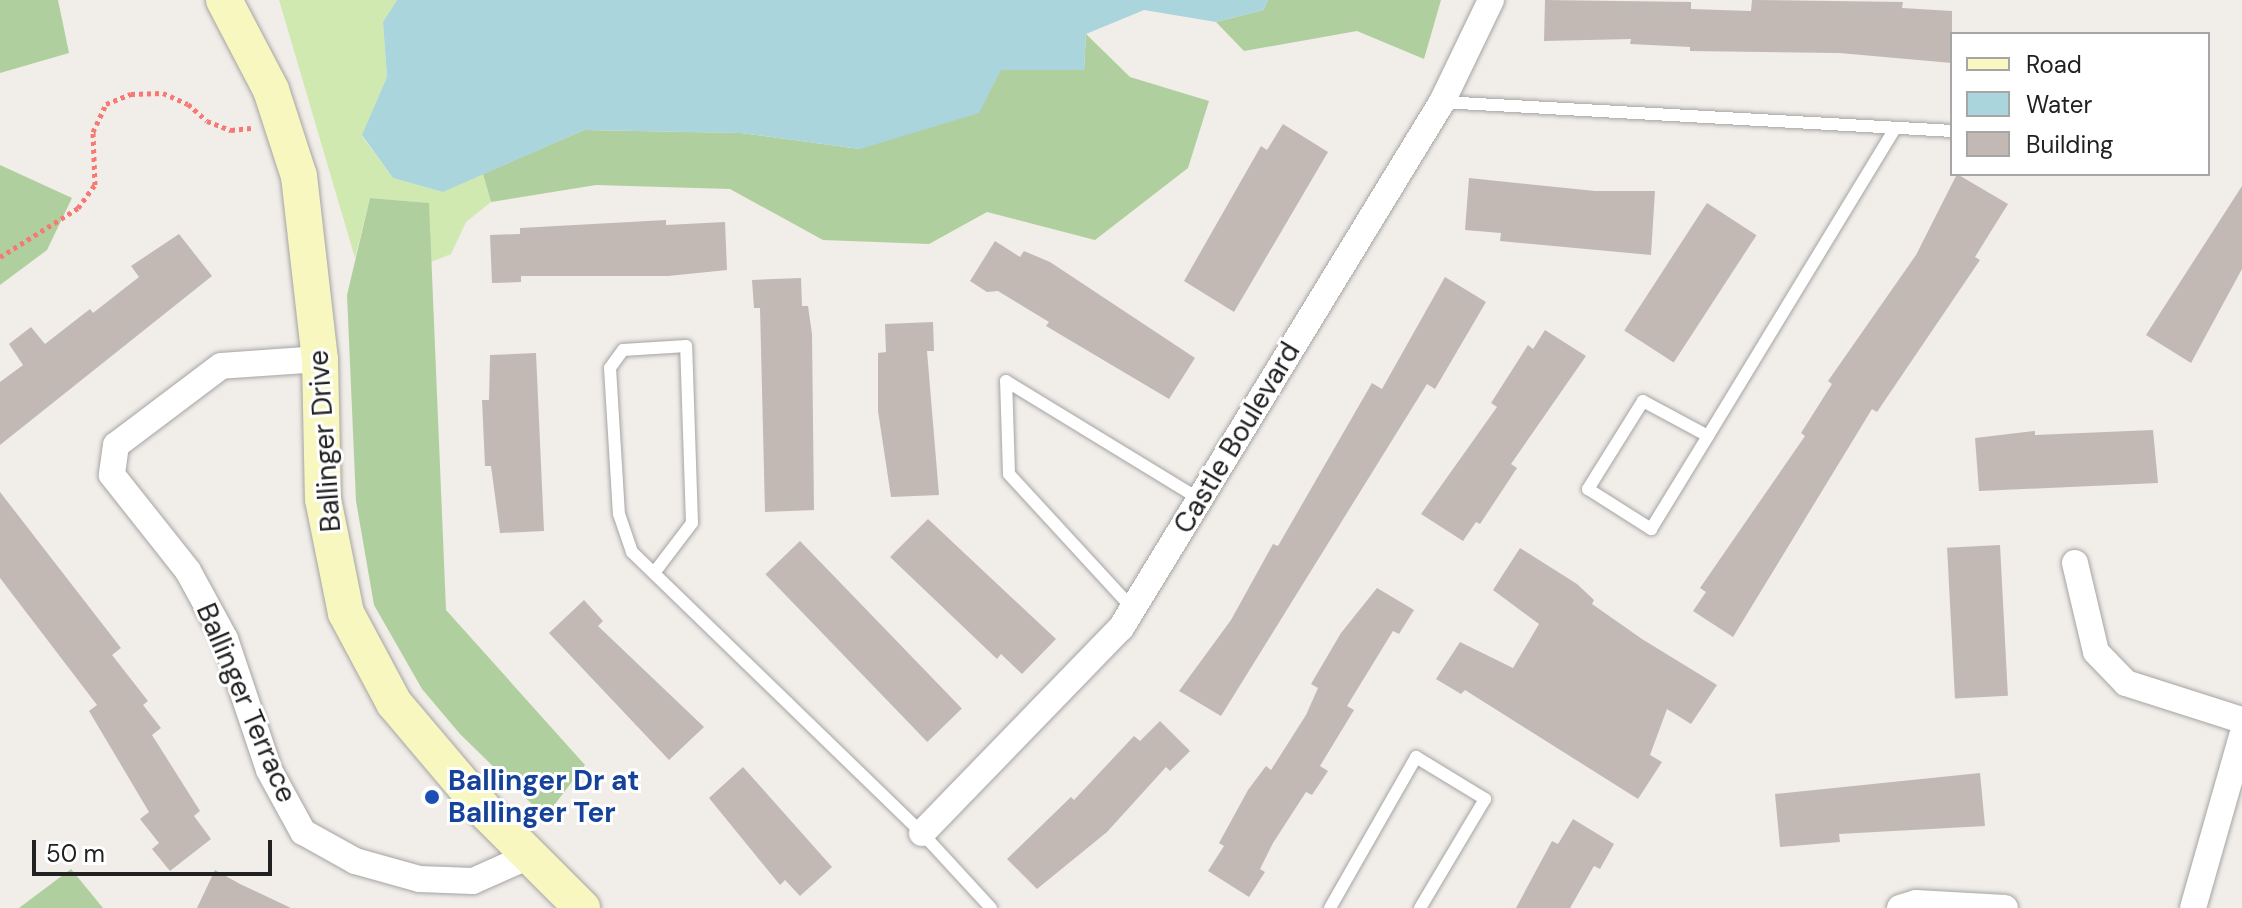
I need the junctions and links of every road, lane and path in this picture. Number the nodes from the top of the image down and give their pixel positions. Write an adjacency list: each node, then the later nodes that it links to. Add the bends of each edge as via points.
1 (224, 0): 4 (street, Ballinger Drive, via 271,90)
2 (1491, 0): 3 (street, Castle Boulevard)
3 (1442, 102): 5 (lane); 10 (street, Castle Boulevard)
4 (282, 124): 7 (path, via 231,130 163,93 131,94 106,104 93,132 95,185 78,208); 8 (street, Ballinger Drive, via 299,176)
5 (1895, 129): 6 (lane); 9 (lane)
6 (1950, 131)
7 (0, 257)
8 (320, 359): 17 (street, Ballinger Drive, via 323,499 346,613 394,703); 17 (street, Ballinger Terrace, via 221,366 116,445 112,475 188,571 225,639 269,770 303,832 355,861 419,879 473,881)
9 (1708, 436): 9 (lane, via 1651,529 1588,489 1643,401)
10 (1199, 499): 13 (street, Castle Boulevard); 13 (lane, via 1006,381 1009,474)
11 (2075, 563): 14 (street, via 2096,652 2126,683)
12 (654, 573): 12 (lane, via 692,523 686,346 623,350 610,368 619,514 632,552); 16 (lane)
13 (1133, 609): 16 (street, Castle Boulevard, via 1121,628)
14 (2242, 720)
15 (2242, 736): 24 (street)
16 (922, 833): 19 (lane)
17 (529, 856): 18 (street, Ballinger Drive)
18 (582, 908)
19 (991, 908)
20 (1330, 908): 21 (lane, via 1416,757 1485,799)
21 (1420, 908)
22 (1900, 908): 23 (street, via 1916,903)
23 (2005, 908)
24 (2193, 908)

